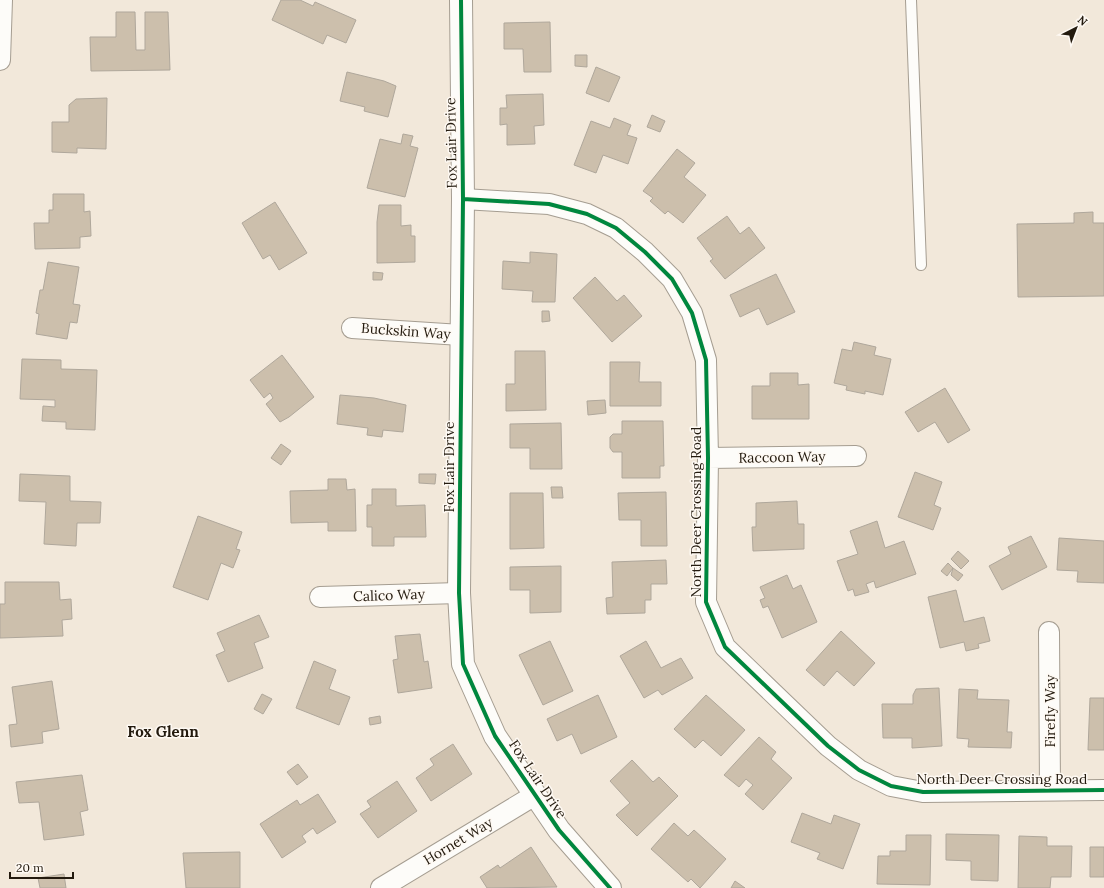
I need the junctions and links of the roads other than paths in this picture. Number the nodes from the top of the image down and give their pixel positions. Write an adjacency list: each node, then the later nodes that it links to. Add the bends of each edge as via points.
1 (2, 0): 4 (street)
2 (460, 0): 5 (street, Fox Lair Drive)
3 (911, 0): 6 (lane)
4 (0, 60)
5 (463, 199): 8 (street, Fox Lair Drive); 10 (street, North Deer Crossing Road, via 549,204 587,214 616,228 646,252 672,279 692,313 706,360)
6 (921, 266)
7 (352, 328): 8 (street, Buckskin Way)
8 (461, 335): 11 (street, Fox Lair Drive)
9 (856, 456): 10 (street, Raccoon Way)
10 (708, 458): 14 (street, North Deer Crossing Road, via 706,602 725,647 828,746 859,770 891,786 923,792)
11 (459, 593): 12 (street, Calico Way); 16 (street, Fox Lair Drive, via 463,664 495,736)
12 (320, 598)
13 (1049, 632): 14 (street, Firefly Way)
14 (1050, 790): 15 (street, North Deer Crossing Road)
15 (1104, 790)
16 (535, 795): 17 (street, Hornet Way); 18 (street, Fox Lair Drive, via 559,830)
17 (381, 888)
18 (610, 888)

